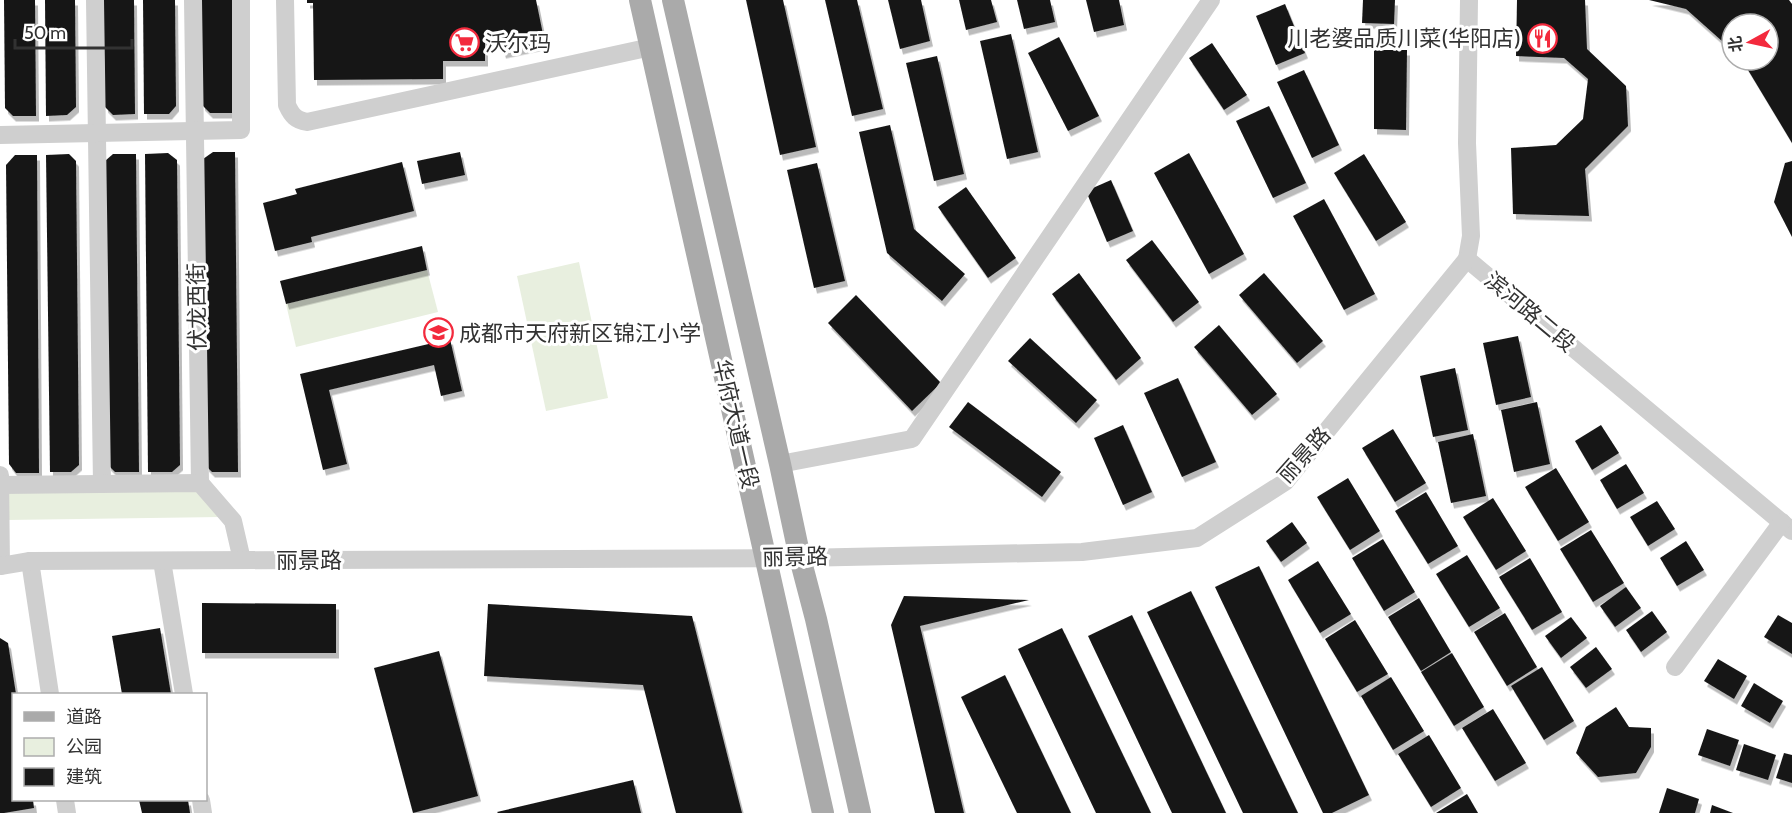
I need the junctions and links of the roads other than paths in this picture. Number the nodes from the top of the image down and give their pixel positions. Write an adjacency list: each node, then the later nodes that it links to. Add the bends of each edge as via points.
1 (95, 0): 11 (street)
2 (193, 0): 10 (street, 伏龙西街)
3 (240, 0): 10 (street, via 242,130)
4 (285, 0): 9 (street, via 287,105 297,120 307,122)
5 (640, 0): 9 (main road, 华府大道一段)
6 (673, 0): 14 (main road)
7 (1211, 0): 14 (street, via 912,439)
8 (1469, 0): 13 (street, 滨河路二段, via 1467,143 1471,236)
9 (651, 47): 20 (main road, 华府大道一段)
10 (195, 131): 11 (street); 16 (street, 伏龙西街)
11 (97, 133): 12 (street); 17 (street)
12 (0, 135)
13 (1467, 260): 19 (street, 滨河路二段); 21 (street, 丽景路, via 1285,482 1197,538 1082,552)
14 (780, 464): 21 (main road)
15 (0, 474): 18 (street)
16 (200, 483): 17 (street); 22 (street, via 233,521)
17 (102, 484): 18 (street)
18 (0, 485): 25 (street)
19 (1787, 526): 26 (street)
20 (766, 558): 21 (street, 丽景路); 22 (street, 丽景路); 29 (main road, 华府大道一段)
21 (800, 558): 30 (main road)
22 (242, 560): 24 (street, 丽景路)
23 (30, 561): 24 (street, 丽景路); 25 (street, 丽景路); 27 (street)
24 (162, 561): 28 (street)
25 (1, 566)
26 (1675, 667)
27 (50, 693)
28 (184, 693)
29 (823, 813)
30 (861, 813)

